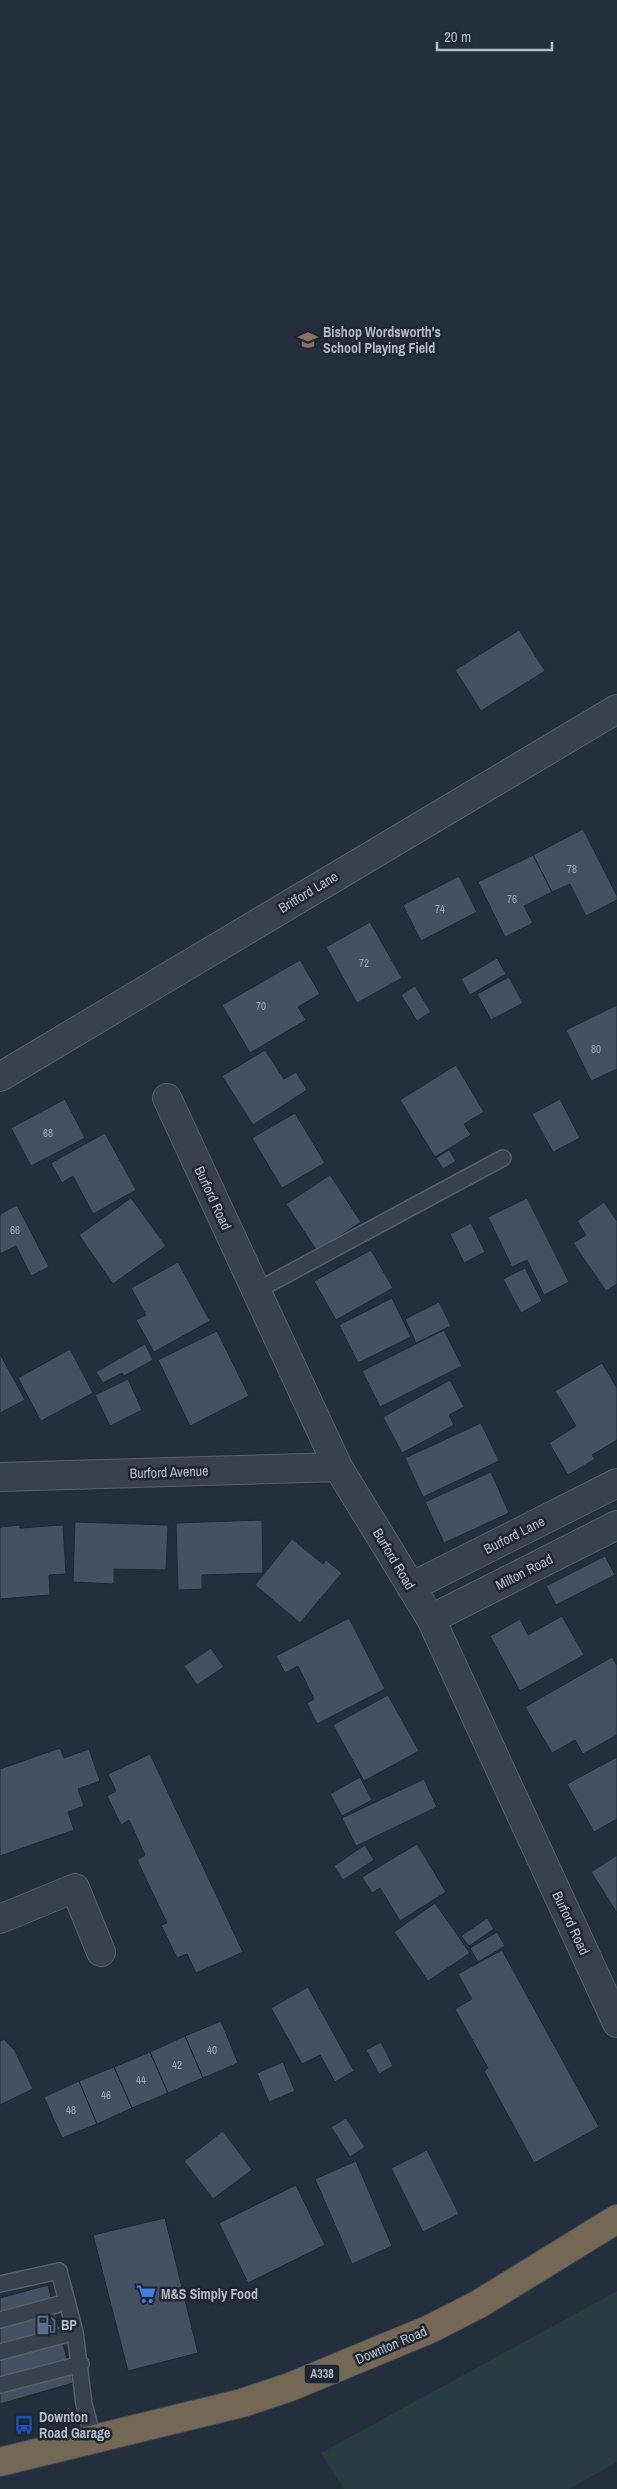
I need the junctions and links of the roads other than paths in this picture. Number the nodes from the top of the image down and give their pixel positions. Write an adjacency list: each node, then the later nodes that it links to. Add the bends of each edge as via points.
1 (617, 709): 2 (street, Britford Lane)
2 (0, 1077)
3 (167, 1098): 5 (street, Burford Road)
4 (504, 1158): 5 (lane)
5 (256, 1291): 6 (street, Burford Road)
6 (338, 1467): 7 (street, Burford Avenue); 10 (street, Burford Road)
7 (0, 1477)
8 (617, 1482): 10 (street, Burford Lane)
9 (617, 1525): 11 (street, Milton Road)
10 (412, 1587): 11 (street, Burford Road)
11 (431, 1619): 14 (street, Burford Road)
12 (0, 1920): 13 (street, via 75,1888)
13 (101, 1952)
14 (617, 2023)
15 (617, 2219): 23 (highway, Downton Road / A338, via 479,2304 430,2329 270,2394)
16 (0, 2284): 17 (lane, via 59,2271)
17 (66, 2302): 18 (lane); 19 (lane)
18 (0, 2320)
19 (75, 2332): 20 (lane); 21 (lane)
20 (0, 2352)
21 (80, 2364): 22 (lane); 23 (lane, via 84,2404)
22 (0, 2385)
23 (94, 2441): 24 (highway, Downton Road / A338)
24 (0, 2462)

